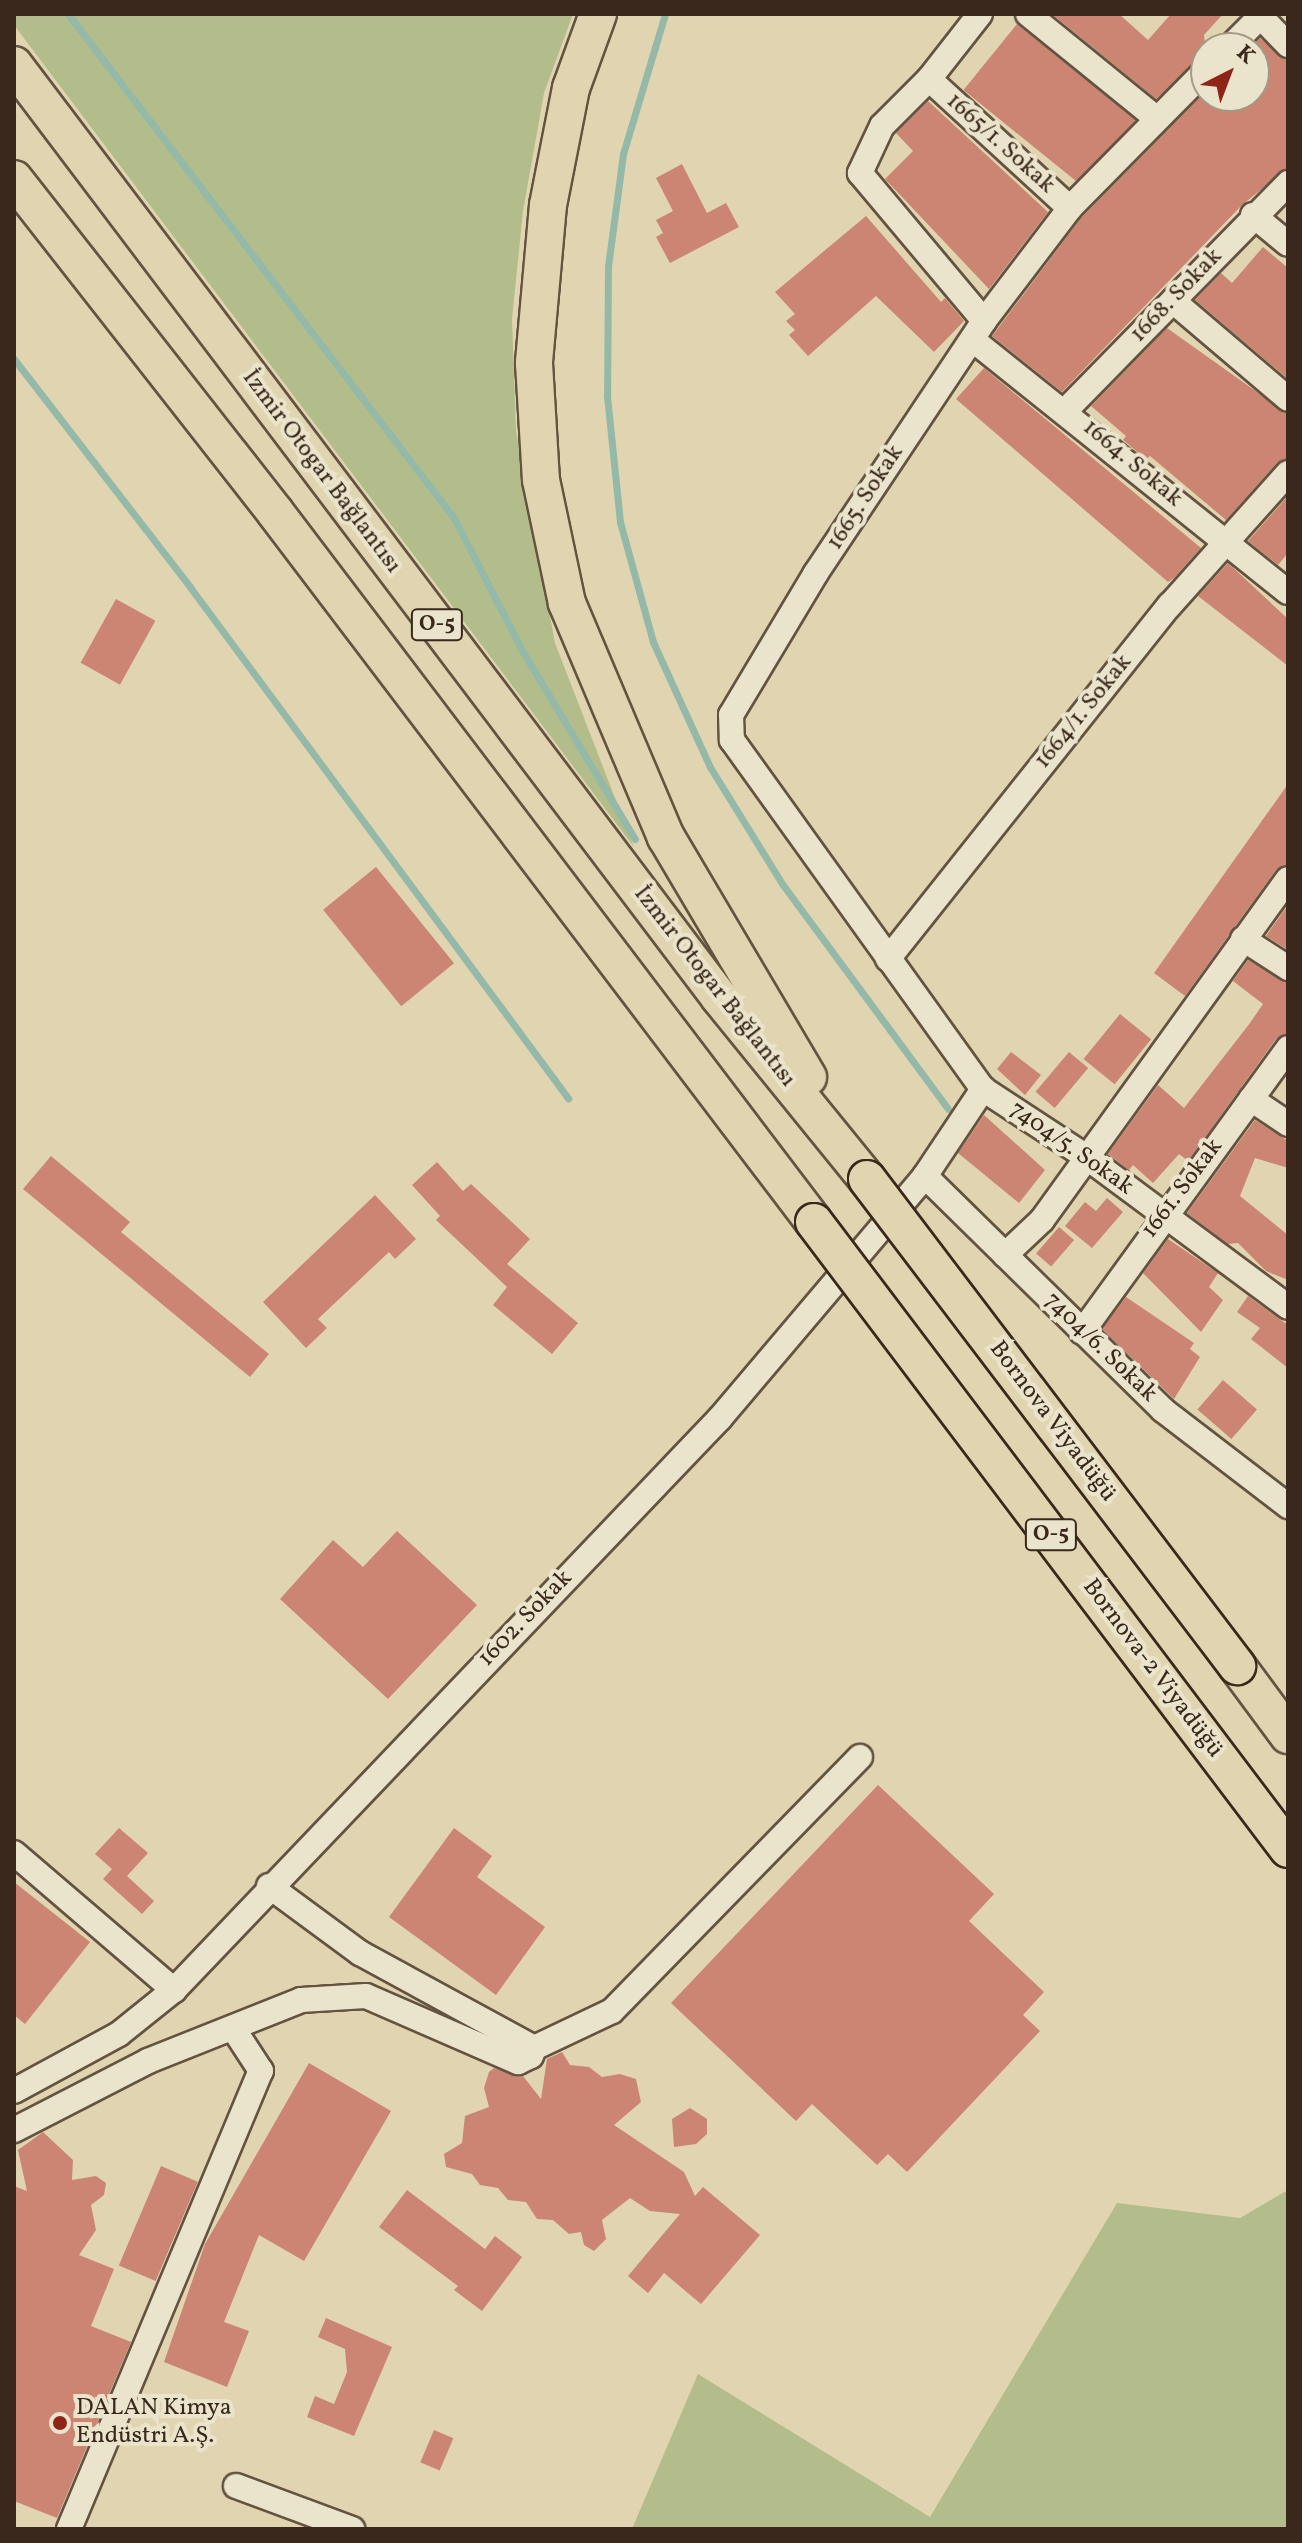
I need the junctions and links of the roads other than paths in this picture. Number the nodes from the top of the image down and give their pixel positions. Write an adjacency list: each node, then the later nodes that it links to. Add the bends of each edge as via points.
1 (598, 14): 33 (highway, via 571,88 548,205 534,363 541,480 567,603 666,837)
2 (980, 14): 8 (street, 1664. Sokak)
3 (1028, 14): 10 (street)
4 (1261, 15): 5 (street); 6 (street)
5 (1245, 32)
6 (1288, 45)
7 (14, 65): 33 (highway, İzmir Otogar Bağlantısı / O-5, via 719,997)
8 (929, 79): 13 (street, 1665/1. Sokak); 17 (street, 1664. Sokak, via 882,126 860,173)
9 (1190, 86): 10 (street, 1665. Sokak)
10 (1157, 119): 13 (street, 1665. Sokak)
11 (14, 179): 41 (highway, Bornova-2 Viyadüğü / O-5, bridge)
12 (1288, 183): 14 (street, 1668. Sokak)
13 (1070, 208): 17 (street, 1665. Sokak)
14 (1253, 215): 15 (street); 16 (street, 1668. Sokak)
15 (1288, 244)
16 (1173, 301): 18 (street); 19 (street, 1668. Sokak)
17 (978, 330): 19 (street, 1664. Sokak); 25 (street, 1665. Sokak, via 816,573 731,715 732,740)
18 (1288, 399)
19 (1066, 410): 21 (street, 1664. Sokak)
20 (1288, 473): 21 (street, 1664/1. Sokak)
21 (1228, 543): 22 (street, 1664. Sokak); 25 (street, 1664/1. Sokak, via 1170,605)
22 (1288, 592)
23 (1288, 879): 24 (street)
24 (1243, 939): 26 (street); 31 (street)
25 (888, 959): 28 (street, 7404/5. Sokak)
26 (1288, 968)
27 (1288, 1048): 29 (street, 1661. Sokak)
28 (983, 1089): 31 (street, 7404/5. Sokak); 32 (street, 1602. Sokak)
29 (1251, 1099): 30 (street); 34 (street, 1661. Sokak)
30 (1288, 1124)
31 (1085, 1156): 34 (street, 7404/5. Sokak); 35 (street, via 1042,1220)
32 (925, 1176): 35 (street, 7404/6. Sokak); 43 (street, 1602. Sokak, via 720,1418)
33 (867, 1179): 39 (highway, Bornova Viyadüğü / O-5, bridge)
34 (1162, 1214): 36 (street, 7404/5. Sokak); 37 (street, 1661. Sokak)
35 (1005, 1255): 37 (street, 7404/6. Sokak)
36 (1288, 1307)
37 (1082, 1332): 38 (street, 7404/6. Sokak, via 1163,1410)
38 (1288, 1506)
39 (1288, 1735)
40 (860, 1757): 46 (street, via 612,2011)
41 (1288, 1849)
42 (14, 1853): 44 (street)
43 (269, 1886): 44 (street, 1602. Sokak); 46 (street, via 360,1953)
44 (174, 1990): 47 (street, 1602. Sokak, via 119,2034)
45 (233, 2028): 46 (street, via 301,2000 366,1996 518,2062 531,2056); 48 (street, via 148,2061); 50 (street, via 261,2071)
46 (534, 2048)
47 (14, 2091)
48 (14, 2130)
49 (236, 2486): 51 (street)
50 (69, 2529)
51 (352, 2529)

